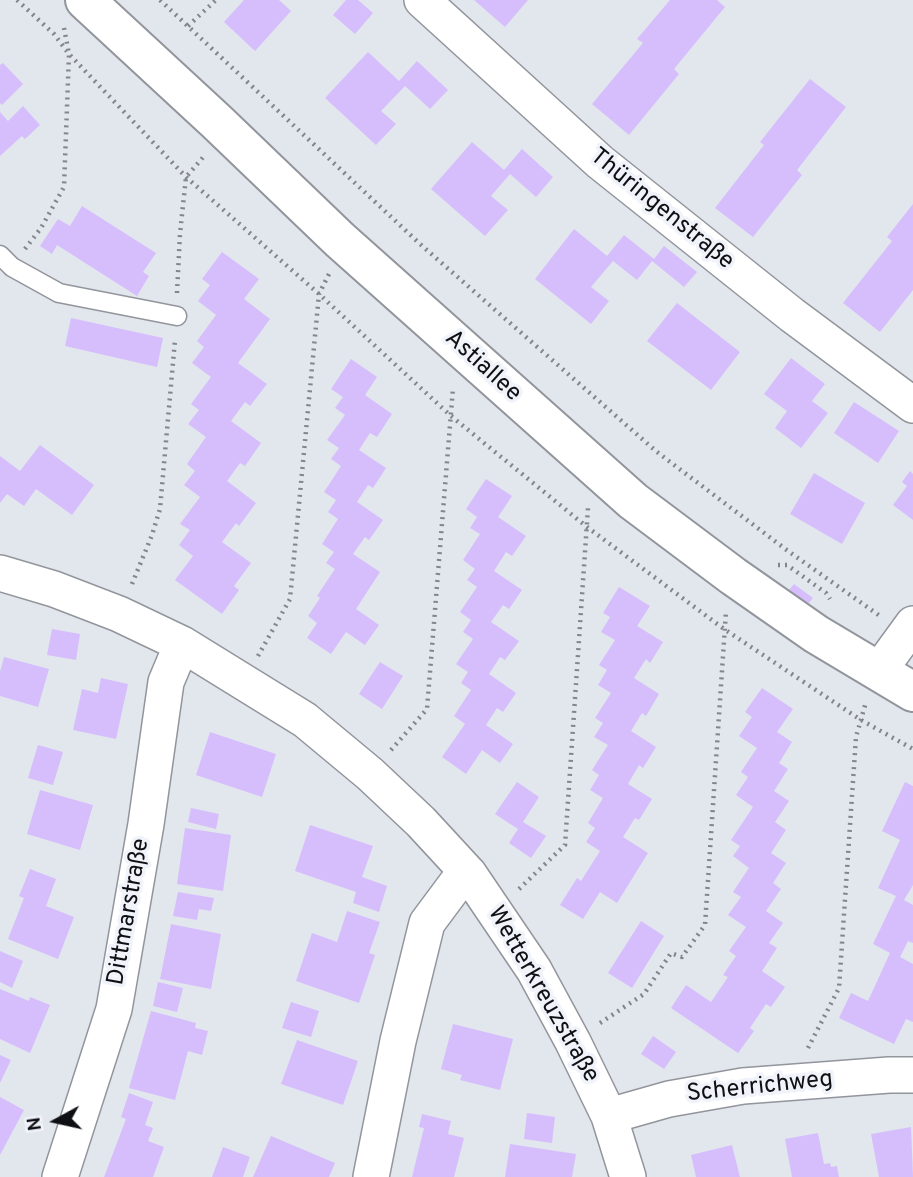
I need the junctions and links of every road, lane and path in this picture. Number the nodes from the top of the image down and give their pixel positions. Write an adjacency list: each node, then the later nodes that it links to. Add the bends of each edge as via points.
1 (17, 0): 7 (path)
2 (160, 0): 6 (path)
3 (216, 0): 6 (path)
4 (422, 0): 15 (street, Thüringenstraße, via 600,162)
5 (74, 12): 7 (path); 24 (street, Astiallee, via 217,122 340,240 633,501 816,634)
6 (188, 26): 22 (path, via 420,244 657,452 788,551)
7 (69, 54): 9 (path); 10 (path, via 64,187 41,228)
8 (206, 154): 9 (path)
9 (186, 177): 12 (path); 13 (path)
10 (6, 261): 13 (lane, via 59,293)
11 (331, 268): 12 (path)
12 (319, 294): 16 (path); 25 (path, via 290,599)
13 (177, 316): 20 (path, via 160,509)
14 (454, 379): 16 (path)
15 (913, 405)
16 (451, 415): 18 (path); 29 (path, via 427,709)
17 (589, 498): 18 (path)
18 (587, 527): 21 (path); 31 (path, via 565,845)
19 (0, 573): 20 (street, Wetterkreuzstraße)
20 (119, 614): 23 (street, Wetterkreuzstraße)
21 (724, 629): 27 (path); 33 (path, via 705,925 682,957 671,953 645,994)
22 (909, 629): 24 (street)
23 (182, 644): 25 (street, Wetterkreuzstraße); 36 (street, Dittmarstraße, via 166,682 114,1009)
24 (878, 672): 26 (street, Astiallee)
25 (244, 681): 29 (street, Wetterkreuzstraße, via 304,720)
26 (913, 692)
27 (861, 720): 28 (path); 32 (path, via 856,737 839,988)
28 (913, 748)
29 (370, 774): 30 (street, Wetterkreuzstraße)
30 (469, 874): 31 (street, Wetterkreuzstraße); 37 (street, via 427,923)
31 (496, 911): 33 (street, Wetterkreuzstraße)
32 (814, 1035)
33 (573, 1042): 35 (street, Wetterkreuzstraße)
34 (913, 1075): 35 (street, Scherrichweg, via 743,1086)
35 (609, 1116): 38 (street, Wetterkreuzstraße)
36 (60, 1177)
37 (371, 1177)
38 (628, 1177)

